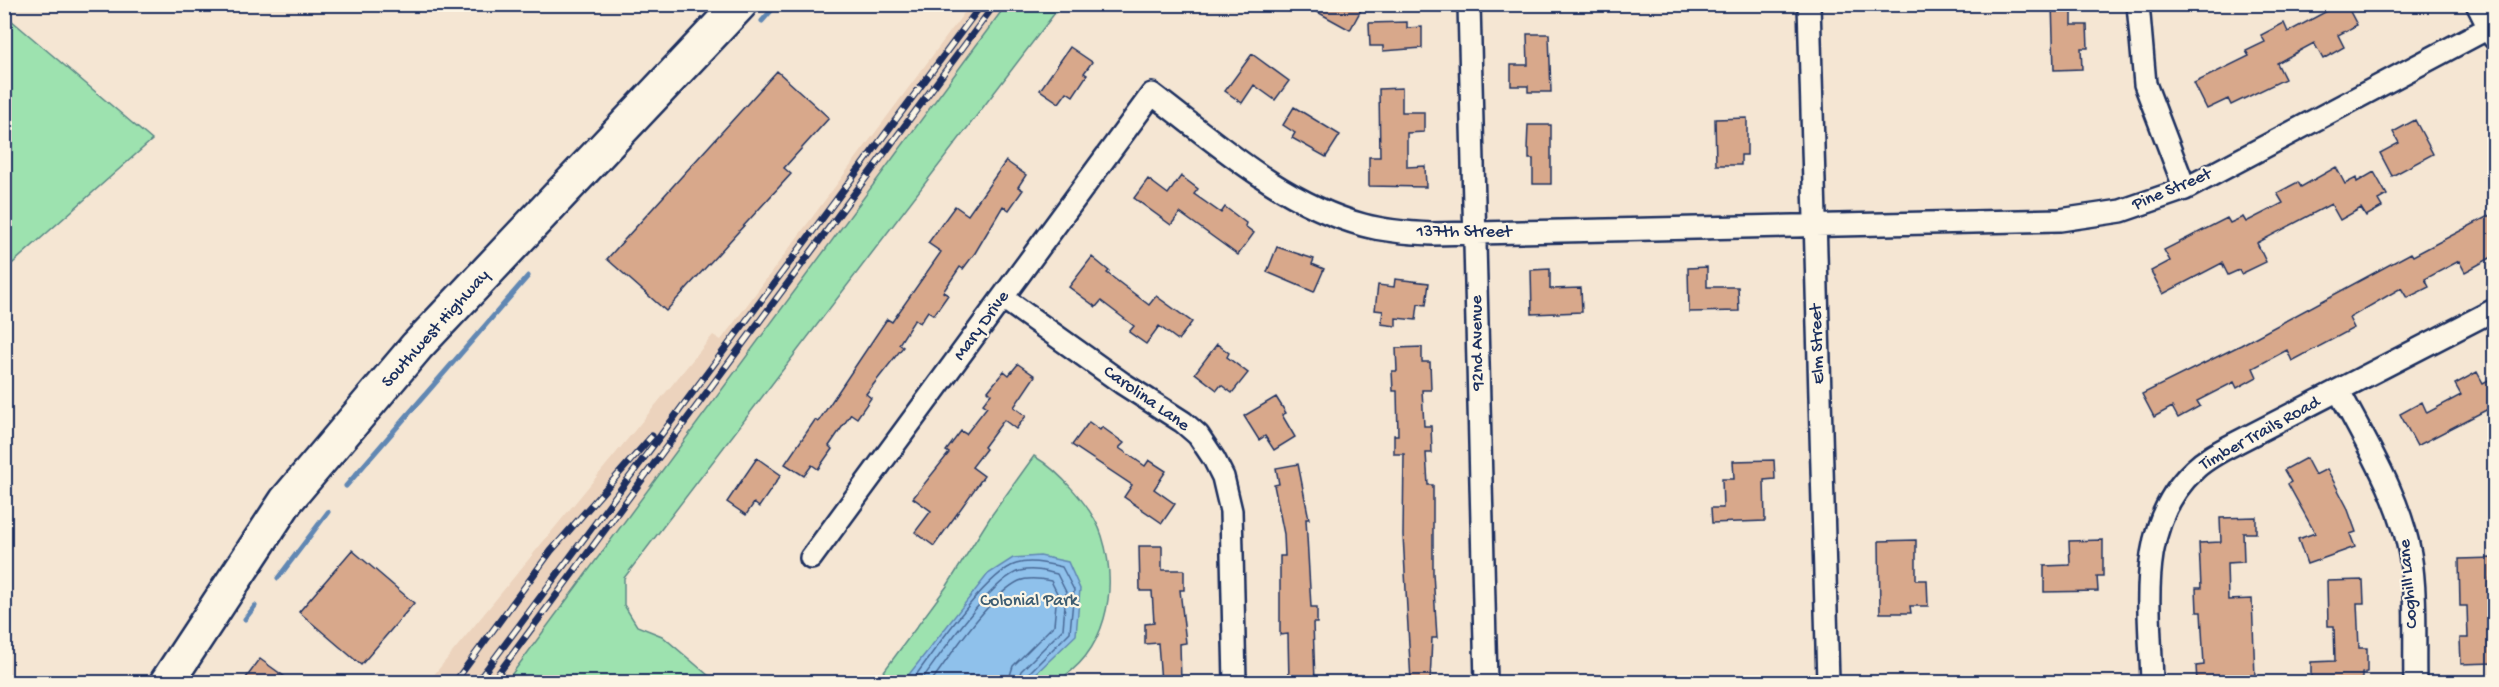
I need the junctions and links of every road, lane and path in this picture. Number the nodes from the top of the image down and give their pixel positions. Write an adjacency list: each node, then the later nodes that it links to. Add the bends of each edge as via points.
1 (740, 4): 15 (main road, Southwest Highway, via 417,346 301,483)
2 (1469, 4): 10 (street, 92nd Avenue)
3 (1809, 4): 9 (street, Elm Street)
4 (2138, 4): 8 (street, via 2145,84)
5 (2477, 4): 6 (street)
6 (2493, 31): 8 (street, Pine Street)
7 (1152, 94): 10 (street, 137th Street, via 1269,182 1326,212 1398,232); 11 (street, Mary Drive)
8 (2185, 189): 9 (street, Pine Street, via 2130,209 2069,219)
9 (1815, 226): 10 (street, 137th Street); 18 (street, Elm Street)
10 (1475, 233): 17 (street, 92nd Avenue)
11 (1003, 298): 14 (street, Mary Drive); 16 (street, Carolina Lane, via 1183,422 1198,435 1214,459 1223,477 1231,512)
12 (2494, 310): 13 (street, Timber Trails Road)
13 (2339, 391): 19 (street, Timber Trails Road, via 2208,459 2170,498 2151,547); 20 (street, Coghill Lane, via 2398,509 2406,538 2413,588)
14 (811, 558)
15 (167, 682)
16 (1235, 682)
17 (1486, 682)
18 (1828, 682)
19 (2152, 682)
20 (2415, 682)

